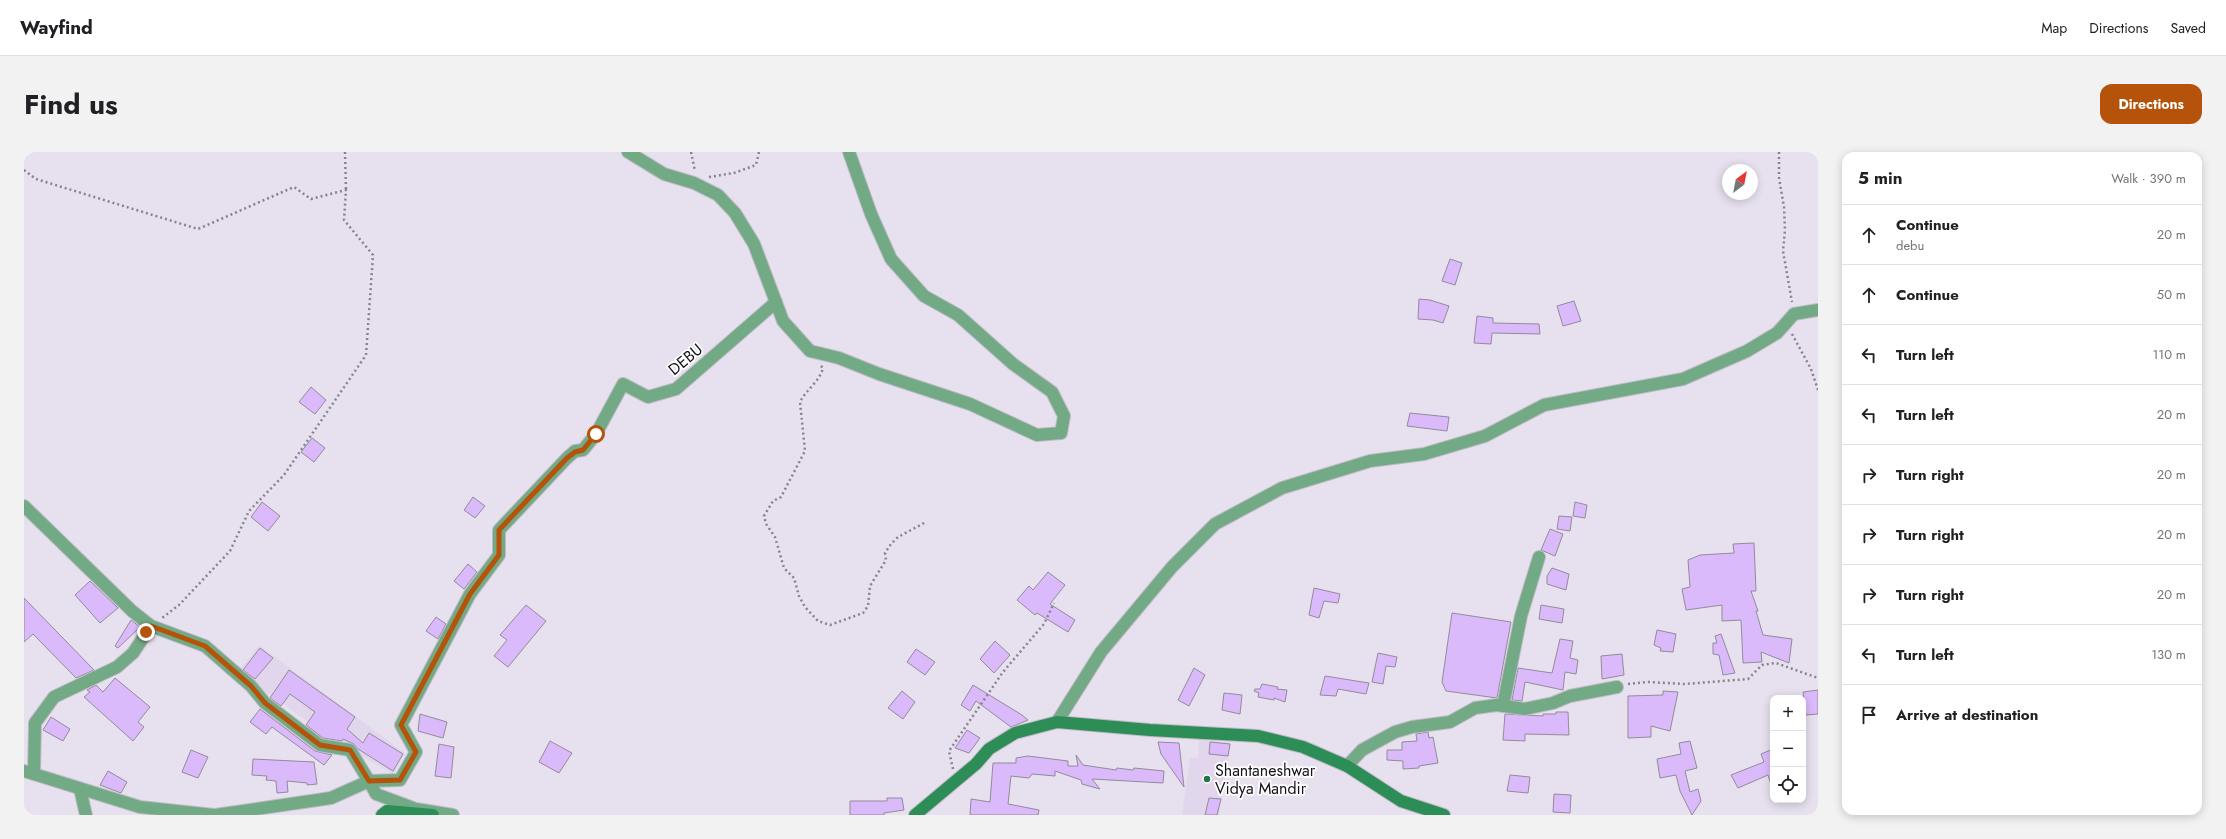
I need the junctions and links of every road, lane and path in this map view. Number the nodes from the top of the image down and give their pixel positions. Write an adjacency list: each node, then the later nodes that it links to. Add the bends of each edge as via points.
1 (345, 152): 9 (path)
2 (628, 152): 8 (street, via 664,174)
3 (691, 152): 8 (path, via 695,165)
4 (759, 152): 8 (path, via 756,165 734,173)
5 (849, 152): 13 (street, via 871,214 891,259 924,296 958,316 1013,364 1052,392 1064,416 1061,434 1037,435 970,404 839,358)
6 (1779, 152): 12 (path, via 1778,178 1784,207 1783,252)
7 (24, 170): 9 (path, via 36,179 198,229 294,187 311,199)
8 (694, 181): 10 (street, via 718,195 735,213 754,244)
9 (346, 190): 19 (path, via 344,220 373,255 366,355 284,475 249,511 230,551 179,605)
10 (776, 302): 13 (street, via 784,320); 26 (street, DEBU, via 676,389 648,397 623,384 596,434 583,450 567,458 499,530 499,555 470,594 401,725 416,752 400,780)
11 (1818, 310): 12 (street)
12 (1790, 318): 14 (path); 23 (street, via 1777,333 1746,351 1683,379 1544,405 1484,436 1424,454 1370,461 1282,488 1215,524 1172,567 1101,652)
13 (810, 351): 16 (path, via 823,368 800,402 805,451 781,497 773,502 764,516 775,538 784,568 794,578 805,607 818,621 830,625 863,613 868,606 870,586 886,560 885,553 891,544 898,537)
14 (1818, 390)
15 (24, 506): 19 (street, via 132,611)
16 (926, 522)
17 (1539, 557): 22 (street, via 1521,616)
18 (1054, 603): 28 (path, via 1044,624 1003,672 949,751 953,768)
19 (151, 626): 25 (street, via 133,653 117,667 54,697 46,706 35,723); 26 (street, via 205,646 251,686 265,703 320,745 350,750)
20 (1818, 678): 21 (path, via 1776,663 1762,665 1748,679 1685,684 1648,682 1622,684)
21 (1616, 687): 22 (street, via 1570,696 1553,703 1525,709)
22 (1503, 706): 24 (street, via 1475,708 1450,722 1395,732 1362,750)
23 (1056, 722): 24 (street, via 1258,736 1303,747); 28 (street, via 1015,733 988,749 976,764)
24 (1347, 766): 35 (street, via 1401,801)
25 (29, 773): 27 (street)
26 (369, 781): 30 (street, via 331,798); 33 (street, via 376,794 416,809)
27 (80, 789): 29 (street); 30 (street, via 140,807)
28 (943, 789): 34 (street)
29 (86, 815)
30 (215, 815)
31 (382, 815): 32 (street, via 387,811)
32 (433, 815)
33 (453, 815)
34 (915, 815)
35 (1444, 815)

